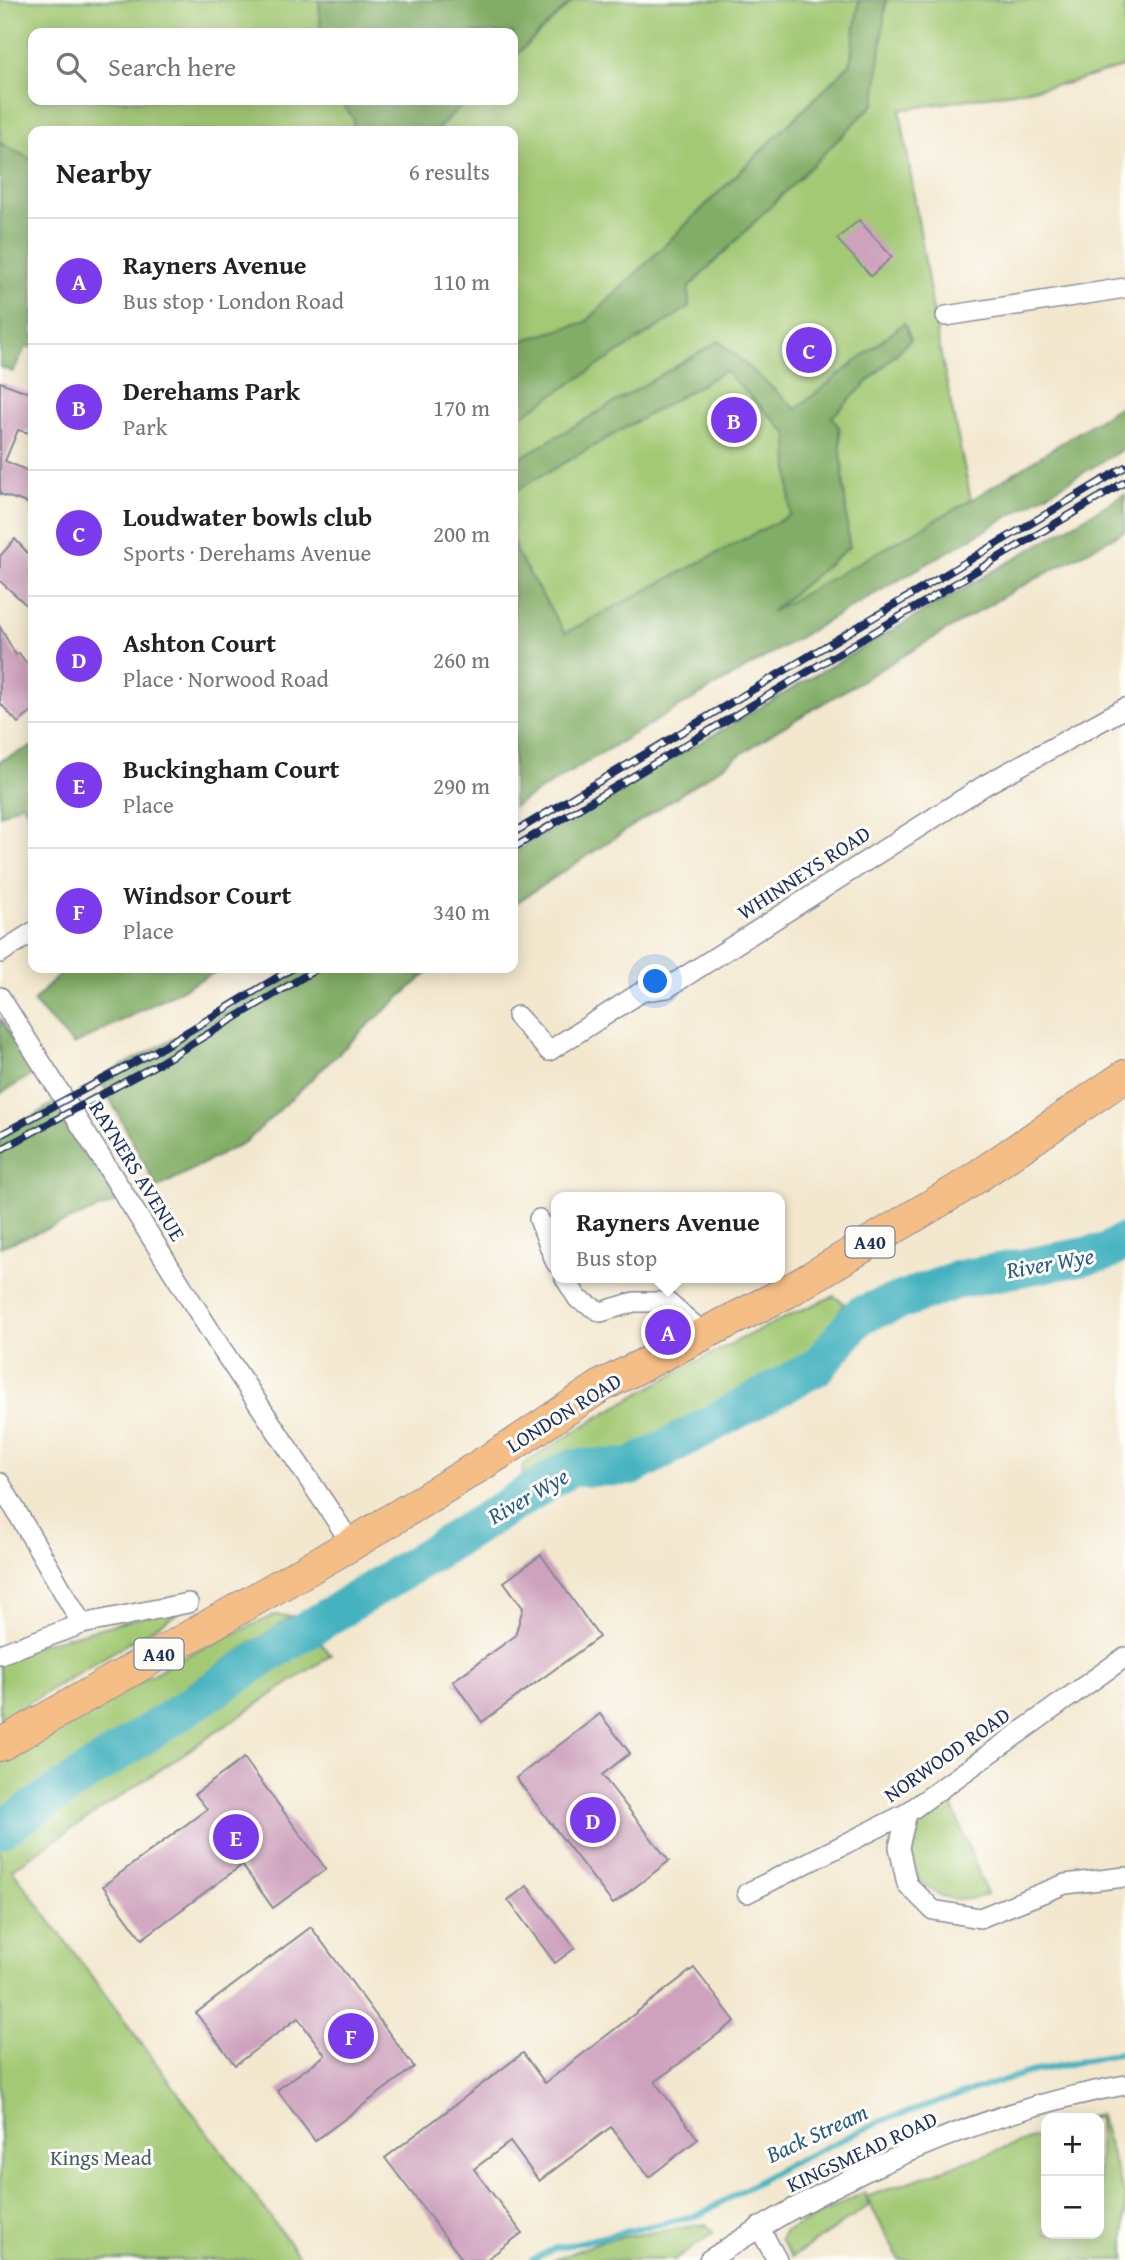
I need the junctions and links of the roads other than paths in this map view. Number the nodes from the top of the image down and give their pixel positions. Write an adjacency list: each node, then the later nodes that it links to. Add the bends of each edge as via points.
1 (1125, 288): 2 (street)
2 (946, 316)
3 (1125, 708): 7 (street, WHINNEYS ROAD, via 985,785 667,988 643,991 549,1051)
4 (28, 935): 5 (street)
5 (0, 953)
6 (0, 997): 15 (street, RAYNERS AVENUE, via 219,1345)
7 (517, 1016)
8 (1125, 1076): 12 (main road, LONDON ROAD / A40, via 959,1189)
9 (539, 1219): 10 (street)
10 (551, 1250)
11 (568, 1283): 12 (street, via 579,1299 601,1312 634,1302 667,1302)
12 (706, 1335): 15 (main road, LONDON ROAD / A40, via 601,1386)
13 (0, 1483): 17 (street)
14 (0, 1507): 17 (street)
15 (352, 1544): 20 (main road, LONDON ROAD / A40)
16 (188, 1603): 17 (street)
17 (77, 1626): 18 (street)
18 (0, 1654)
19 (1125, 1657): 21 (street, NORWOOD ROAD)
20 (0, 1745)
21 (906, 1813): 22 (street, via 899,1847 907,1884 933,1910 980,1918 1065,1884); 23 (street, NORWOOD ROAD)
22 (1125, 1877)
23 (747, 1893)
24 (1125, 2085): 25 (street, KINGSMEAD ROAD, via 1091,2091 935,2139)
25 (759, 2227): 26 (street, KINGSMEAD ROAD); 27 (street)
26 (709, 2260)
27 (777, 2260)

